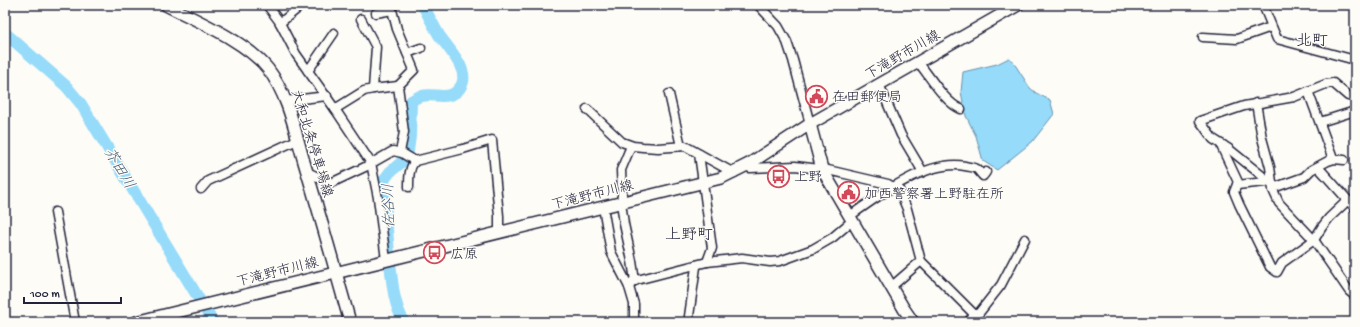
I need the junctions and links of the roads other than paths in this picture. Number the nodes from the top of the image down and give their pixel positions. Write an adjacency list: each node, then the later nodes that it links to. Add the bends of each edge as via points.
1 (166, 5): 25 (main road, 大和北条停車場線, via 252,53 268,69)
2 (267, 5): 9 (street)
3 (302, 5): 9 (street)
4 (758, 5): 32 (street, via 778,26 787,42)
5 (1018, 5): 16 (main road, 下滝野市川線)
6 (1263, 5): 10 (street)
7 (376, 13): 14 (street, via 392,10)
8 (361, 19): 20 (street, via 376,47)
9 (280, 23): 17 (street)
10 (1271, 27): 12 (street, via 1237,39); 15 (street, via 1277,39)
11 (334, 32): 17 (street)
12 (1204, 37)
13 (421, 48): 14 (street)
14 (407, 53): 19 (street, via 414,70)
15 (1355, 60)
16 (918, 62): 18 (main road, 下滝野市川線); 27 (street, via 946,97)
17 (308, 71): 23 (street)
18 (879, 84): 32 (main road, 下滝野市川線); 47 (street, via 901,135)
19 (398, 86): 20 (street); 37 (street, via 404,132)
20 (373, 88): 28 (street)
21 (1308, 91): 24 (street, via 1333,83 1348,96); 26 (street, via 1294,97); 31 (street)
22 (669, 94): 36 (street)
23 (326, 96): 25 (street); 28 (street)
24 (1355, 97)
25 (285, 101): 33 (main road, 大和北条停車場線)
26 (1256, 103): 34 (street, via 1200,120 1213,140); 51 (street, via 1270,167)
27 (961, 108)
28 (335, 109): 42 (street)
29 (587, 109): 35 (street, via 622,142)
30 (1355, 111): 31 (street)
31 (1320, 122): 39 (street)
32 (810, 124): 43 (main road, 下滝野市川線); 45 (main road)
33 (297, 140): 46 (main road, 大和北条停車場線); 55 (street, via 208,181)
34 (1223, 145): 51 (street); 52 (street)
35 (631, 146): 36 (street); 57 (street, via 621,170)
36 (681, 146): 38 (street)
37 (400, 152): 41 (street); 42 (street, via 393,151)
38 (699, 154): 49 (street); 50 (street)
39 (1333, 159): 40 (street); 44 (street)
40 (1344, 160)
41 (415, 161): 54 (street, via 409,173); 62 (street, via 492,140)
42 (371, 163): 46 (street, via 331,182); 65 (street)
43 (749, 164): 45 (street, via 750,168 796,166); 49 (main road, 下滝野市川線)
44 (1318, 167): 51 (street, via 1298,180 1276,187); 56 (street)
45 (822, 169): 53 (street); 61 (main road)
46 (307, 172): 69 (main road, 大和北条停車場線)
47 (923, 172): 48 (street, via 960,165 976,168 983,176); 53 (street)
48 (986, 172)
49 (734, 173): 50 (main road, 下滝野市川線)
50 (702, 182): 57 (main road, 下滝野市川線); 67 (street, via 712,248)
51 (1270, 183): 52 (street); 64 (street, via 1279,203)
52 (1237, 185): 64 (street, via 1234,192 1239,204 1270,267 1276,272 1282,264)
53 (895, 186): 61 (street, via 883,192); 66 (street, via 907,209)
54 (409, 187)
55 (201, 189)
56 (1348, 200): 59 (street); 64 (street, via 1322,227)
57 (621, 202): 58 (main road, 下滝野市川線); 70 (street)
58 (603, 206): 62 (main road, 下滝野市川線); 71 (street, via 611,252)
59 (1355, 208)
60 (55, 212): 75 (street)
61 (851, 218): 67 (street, via 832,238 780,260 770,262 742,258); 72 (main road)
62 (498, 232): 65 (main road, 下滝野市川線)
63 (1025, 239): 74 (street, via 1001,285 980,313)
64 (1314, 240): 73 (street)
65 (390, 259): 69 (main road, 下滝野市川線)
66 (921, 261): 72 (street); 74 (street)
67 (707, 262): 68 (street)
68 (696, 265): 70 (street); 79 (street)
69 (336, 272): 76 (main road, 下滝野市川線); 77 (main road, 大和北条停車場線)
70 (635, 281): 71 (street)
71 (629, 287): 78 (street, via 634,304)
72 (891, 287): 80 (main road)
73 (1355, 296)
74 (975, 315): 81 (street)
75 (75, 322)
76 (136, 322)
77 (350, 322)
78 (634, 322)
79 (690, 322)
80 (913, 322)
81 (968, 322)

